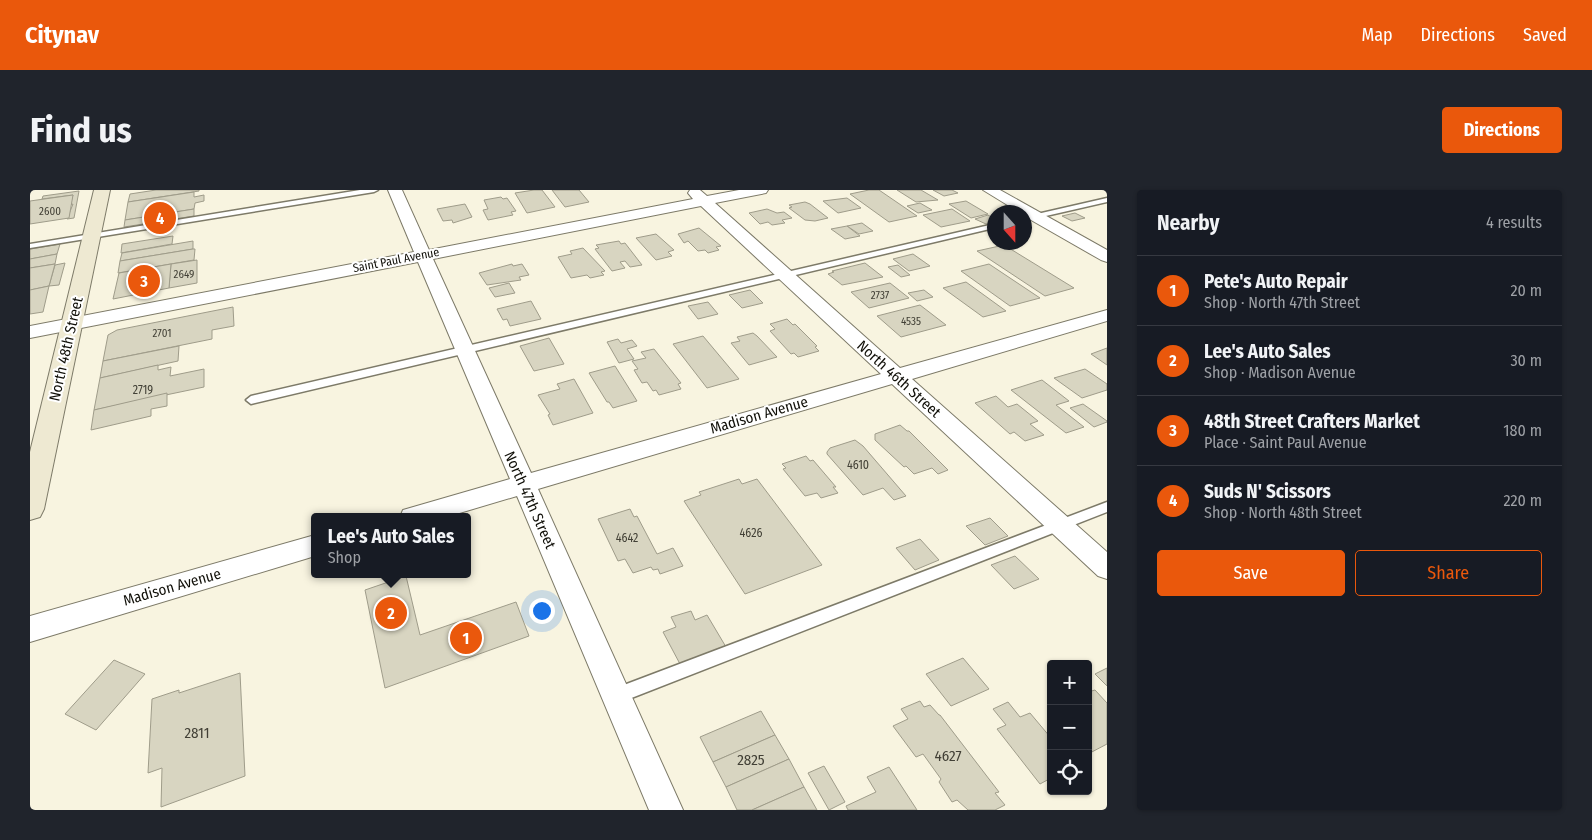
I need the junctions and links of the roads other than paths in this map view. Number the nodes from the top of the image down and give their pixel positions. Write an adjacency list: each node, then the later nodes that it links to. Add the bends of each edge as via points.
1 (102, 190): 12 (main road, North 48th Street)
2 (374, 190): 12 (lane)
3 (395, 190): 14 (street, North 47th Street)
4 (761, 190): 6 (street, Saint Paul Avenue)
5 (990, 190): 8 (street)
6 (698, 196): 14 (street, Saint Paul Avenue); 16 (street, North 46th Street)
7 (1107, 200): 9 (lane)
8 (1011, 205)
9 (1032, 218)
10 (1032, 219): 15 (street)
11 (987, 228): 16 (lane)
12 (92, 236): 13 (lane); 18 (main road, North 48th Street)
13 (30, 246)
14 (424, 255): 18 (street, Saint Paul Avenue); 20 (street, North 47th Street)
15 (1107, 257)
16 (784, 274): 20 (lane); 21 (street, North 46th Street)
17 (1107, 315): 21 (street, Madison Avenue)
18 (73, 323): 19 (street, Saint Paul Avenue); 25 (main road, North 48th Street)
19 (30, 332)
20 (464, 350): 22 (lane); 23 (street, North 47th Street)
21 (896, 376): 23 (street, Madison Avenue); 27 (street, North 46th Street)
22 (251, 400)
23 (523, 484): 26 (street, Madison Avenue); 31 (street, North 47th Street)
24 (1107, 507): 27 (lane)
25 (30, 509)
26 (425, 513)
27 (1060, 525): 29 (street, North 46th Street); 31 (lane)
28 (311, 546): 30 (street, Madison Avenue)
29 (1107, 568)
30 (30, 628)
31 (616, 696): 32 (street, North 47th Street)
32 (666, 810)

